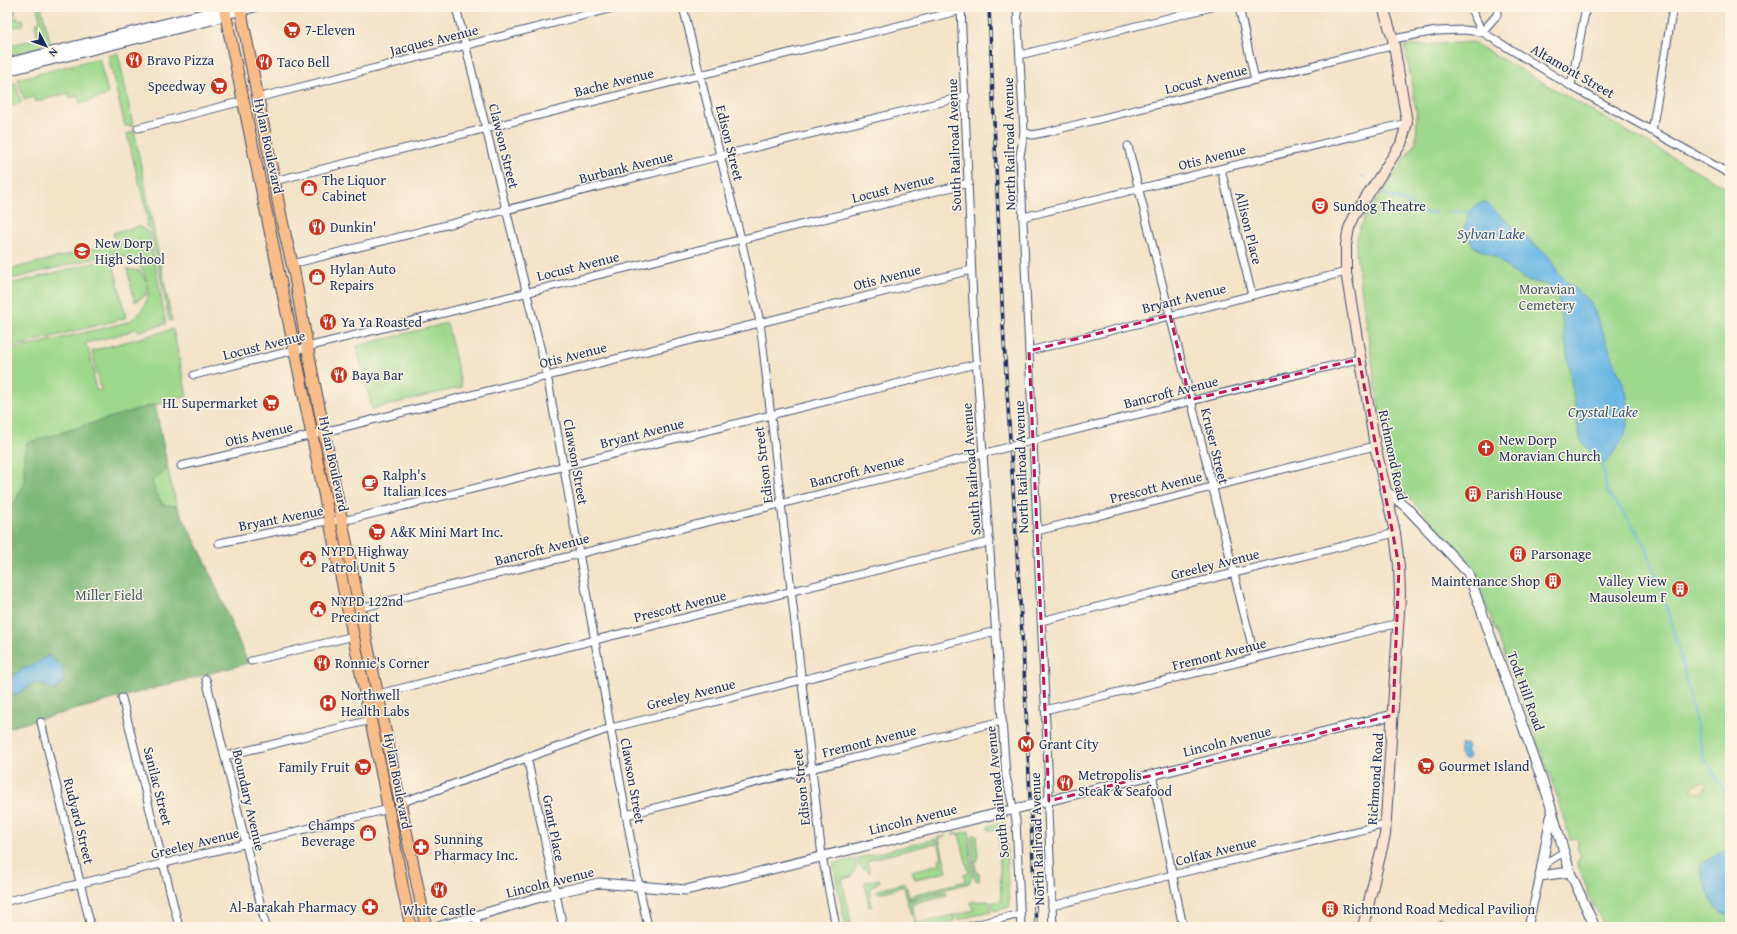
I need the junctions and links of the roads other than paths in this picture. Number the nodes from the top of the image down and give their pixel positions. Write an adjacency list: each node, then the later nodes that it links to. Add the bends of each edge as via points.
1 (255, 7): 14 (street)
2 (456, 7): 18 (street, Clawson Street)
3 (617, 7): 18 (street, Jacques Avenue)
4 (683, 7): 22 (street, Edison Street)
5 (1017, 7): 19 (street, North Railroad Avenue)
6 (1212, 7): 19 (street)
7 (1239, 7): 23 (street)
8 (1383, 7): 17 (main road, Richmond Road)
9 (1470, 7): 16 (street)
10 (1498, 7): 16 (street, via 1497,15)
11 (1586, 7): 24 (street)
12 (1673, 7): 31 (street)
13 (962, 8): 22 (street, Bache Avenue); 25 (street, South Railroad Avenue)
14 (240, 9): 15 (street); 26 (main road, Hylan Boulevard)
15 (225, 11): 20 (street, via 210,12); 21 (street, via 196,24); 27 (main road, Hylan Boulevard)
16 (1482, 32): 17 (street, Altamont Street, via 1437,31); 24 (street, Altamont Street)
17 (1394, 42): 23 (street, Locust Avenue); 28 (main road, Richmond Road)
18 (465, 45): 26 (street, Jacques Avenue); 30 (street, Clawson Street)
19 (1020, 55): 32 (street, North Railroad Avenue)
20 (7, 63)
21 (7, 71)
22 (700, 74): 30 (street, Bache Avenue); 34 (street, Edison Street)
23 (1255, 80): 32 (street, Locust Avenue, via 1047,132 1032,135)
24 (1571, 86): 31 (street, Altamont Street)
25 (966, 96): 34 (street, Burbank Avenue); 38 (street, South Railroad Avenue)
26 (257, 98): 37 (main road, Hylan Boulevard)
27 (243, 101): 29 (street); 44 (main road, Hylan Boulevard)
28 (1407, 123): 35 (street, Otis Avenue); 46 (main road, Richmond Road, via 1401,144 1349,228)
29 (138, 128)
30 (486, 128): 37 (street, Bache Avenue); 40 (street, Clawson Street)
31 (1652, 131): 36 (street, Altamont Street)
32 (1024, 132): 41 (street, North Railroad Avenue, via 1020,156)
33 (1128, 146): 39 (street, Kruser Street)
34 (720, 156): 40 (street, Burbank Avenue); 42 (street, Edison Street)
35 (1220, 169): 39 (street, Otis Avenue); 48 (street, Allison Place)
36 (1730, 174)
37 (274, 181): 43 (main road, Hylan Boulevard)
38 (969, 183): 42 (street, Locust Avenue); 45 (street, South Railroad Avenue)
39 (1138, 189): 41 (street, Otis Avenue); 49 (street, Kruser Street)
40 (506, 210): 43 (street, Burbank Avenue); 47 (street, Clawson Street)
41 (1023, 217): 53 (street, North Railroad Avenue)
42 (741, 239): 47 (street, Locust Avenue); 50 (street, Edison Street)
43 (292, 264): 44 (main road); 51 (main road, Hylan Boulevard)
44 (278, 268): 52 (main road, Hylan Boulevard)
45 (971, 270): 50 (street, Otis Avenue); 55 (street, South Railroad Avenue)
46 (1346, 272): 48 (street, Bryant Avenue); 54 (main road, Richmond Road)
47 (526, 293): 51 (street, Locust Avenue); 57 (street, Clawson Street)
48 (1252, 295): 49 (street, Bryant Avenue)
49 (1170, 315): 53 (street, Bryant Avenue); 58 (street, Kruser Street)
50 (760, 322): 57 (street, Otis Avenue); 59 (street, Edison Street)
51 (308, 347): 52 (street, Locust Avenue); 60 (main road, Hylan Boulevard)
52 (295, 350): 56 (street, Locust Avenue); 61 (main road, Hylan Boulevard)
53 (1029, 351): 62 (street, North Railroad Avenue)
54 (1359, 359): 58 (street, Bancroft Avenue); 63 (main road, Richmond Road)
55 (976, 364): 59 (street, Bryant Avenue); 64 (street, South Railroad Avenue)
56 (194, 375)
57 (547, 375): 60 (street, Otis Avenue); 66 (street, Clawson Street)
58 (1190, 400): 62 (street, Bancroft Avenue); 67 (street, Kruser Street)
59 (770, 414): 66 (street, Bryant Avenue); 69 (street, Edison Street)
60 (324, 432): 61 (street, Otis Avenue); 70 (main road, Hylan Boulevard)
61 (312, 435): 65 (street, Otis Avenue); 71 (main road, Hylan Boulevard)
62 (1033, 440): 64 (street, Bancroft Avenue, bridge); 72 (street, North Railroad Avenue)
63 (1375, 446): 67 (street, Prescott Avenue); 68 (main road, Richmond Road)
64 (986, 452): 69 (street, Bancroft Avenue); 74 (street, South Railroad Avenue)
65 (180, 466)
66 (564, 466): 70 (street, Bryant Avenue); 76 (street, Clawson Street)
67 (1212, 487): 72 (street, Prescott Avenue); 78 (street, Kruser Street)
68 (1386, 491): 73 (main road, Richmond Road); 107 (street, Todt Hill Road, via 1406,507 1468,573)
69 (781, 503): 76 (street, Bancroft Avenue); 80 (street, Edison Street)
70 (343, 521): 71 (street, Bryant Avenue); 77 (main road, Hylan Boulevard)
71 (330, 522): 75 (street, Bryant Avenue); 79 (main road, Hylan Boulevard)
72 (1037, 531): 82 (street, North Railroad Avenue)
73 (1395, 533): 78 (street, Greeley Avenue); 83 (main road, Richmond Road, via 1399,566)
74 (990, 542): 80 (street, Prescott Avenue); 84 (street, South Railroad Avenue)
75 (220, 543)
76 (580, 553): 81 (street, Bancroft Avenue); 86 (street, Clawson Street)
77 (352, 571): 79 (main road); 81 (main road, Hylan Boulevard)
78 (1233, 573): 82 (street, Greeley Avenue); 87 (street, Kruser Street)
79 (341, 574): 85 (main road, Hylan Boulevard)
80 (791, 591): 86 (street, Prescott Avenue); 90 (street, Edison Street)
81 (360, 608): 91 (main road, Hylan Boulevard)
82 (1041, 621): 93 (street, North Railroad Avenue)
83 (1399, 623): 87 (street, Fremont Avenue); 94 (main road, Richmond Road)
84 (996, 631): 90 (street, Greeley Avenue); 96 (street, South Railroad Avenue)
85 (354, 636): 88 (street); 95 (main road, Hylan Boulevard)
86 (595, 640): 91 (street, Prescott Avenue); 98 (street, Clawson Street)
87 (1255, 658): 93 (street, Fremont Avenue)
88 (251, 662)
89 (206, 679): 99 (street, Boundary Avenue)
90 (802, 680): 98 (street, Greeley Avenue); 101 (street, Edison Street)
91 (378, 694): 104 (main road, Hylan Boulevard)
92 (122, 698): 113 (street, Sanilac Street)
93 (1045, 710): 103 (street, North Railroad Avenue)
94 (1393, 715): 102 (street, Lincoln Avenue); 109 (main road, Richmond Road)
95 (371, 720): 99 (street); 105 (main road, Hylan Boulevard)
96 (1002, 721): 101 (street, Fremont Avenue); 106 (street, South Railroad Avenue, via 1006,776)
97 (41, 722): 117 (street, Rudyard Street)
98 (610, 728): 100 (street, Greeley Avenue); 108 (street, Clawson Street)
99 (225, 756): 110 (street, Boundary Avenue)
100 (527, 757): 104 (street, Greeley Avenue); 119 (street, Grant Place)
101 (812, 768): 108 (street, Fremont Avenue); 112 (street, Edison Street)
102 (1152, 774): 103 (street, Lincoln Avenue); 115 (street)
103 (1046, 801): 106 (street, Lincoln Avenue, bridge); 121 (street, North Railroad Avenue)
104 (400, 803): 128 (main road, Hylan Boulevard)
105 (389, 809): 110 (street, Greeley Avenue); 127 (main road, Hylan Boulevard)
106 (1016, 809): 112 (street, Lincoln Avenue); 122 (street, South Railroad Avenue)
107 (1552, 813): 111 (street, Todt Hill Road); 116 (street)
108 (626, 815): 118 (street, Clawson Street)
109 (1386, 824): 115 (street, Colfax Avenue); 138 (main road, Richmond Road, via 1381,856)
110 (246, 844): 113 (street, Greeley Avenue); 126 (street, Boundary Avenue)
111 (1564, 852): 114 (street, Todt Hill Road); 116 (street, via 1549,861)
112 (822, 856): 118 (street, Lincoln Avenue, via 686,890); 133 (street, Edison Street)
113 (164, 864): 117 (street, Greeley Avenue); 125 (street, Sanilac Street)
114 (1570, 872): 116 (street); 140 (street, Todt Hill Road)
115 (1172, 875): 121 (street, Colfax Avenue); 137 (street)
116 (1540, 876): 139 (street)
117 (81, 884): 120 (street, Greeley Avenue); 124 (street, Rudyard Street)
118 (639, 886): 119 (street, Lincoln Avenue, via 599,883); 132 (street, Clawson Street)
119 (554, 893): 123 (street, Lincoln Avenue); 131 (street, Grant Place)
120 (7, 901)
121 (1052, 906): 136 (street, North Railroad Avenue)
122 (1020, 914): 134 (street); 135 (street, South Railroad Avenue)
123 (476, 915): 129 (street, Lincoln Avenue); 130 (street)
124 (91, 927)
125 (178, 927)
126 (266, 927)
127 (412, 927)
128 (426, 927)
129 (438, 927)
130 (478, 927)
131 (562, 927)
132 (648, 927)
133 (836, 927)
134 (966, 927)
135 (1021, 927)
136 (1053, 927)
137 (1183, 927)
138 (1363, 927)
139 (1528, 927)
140 (1594, 927)

